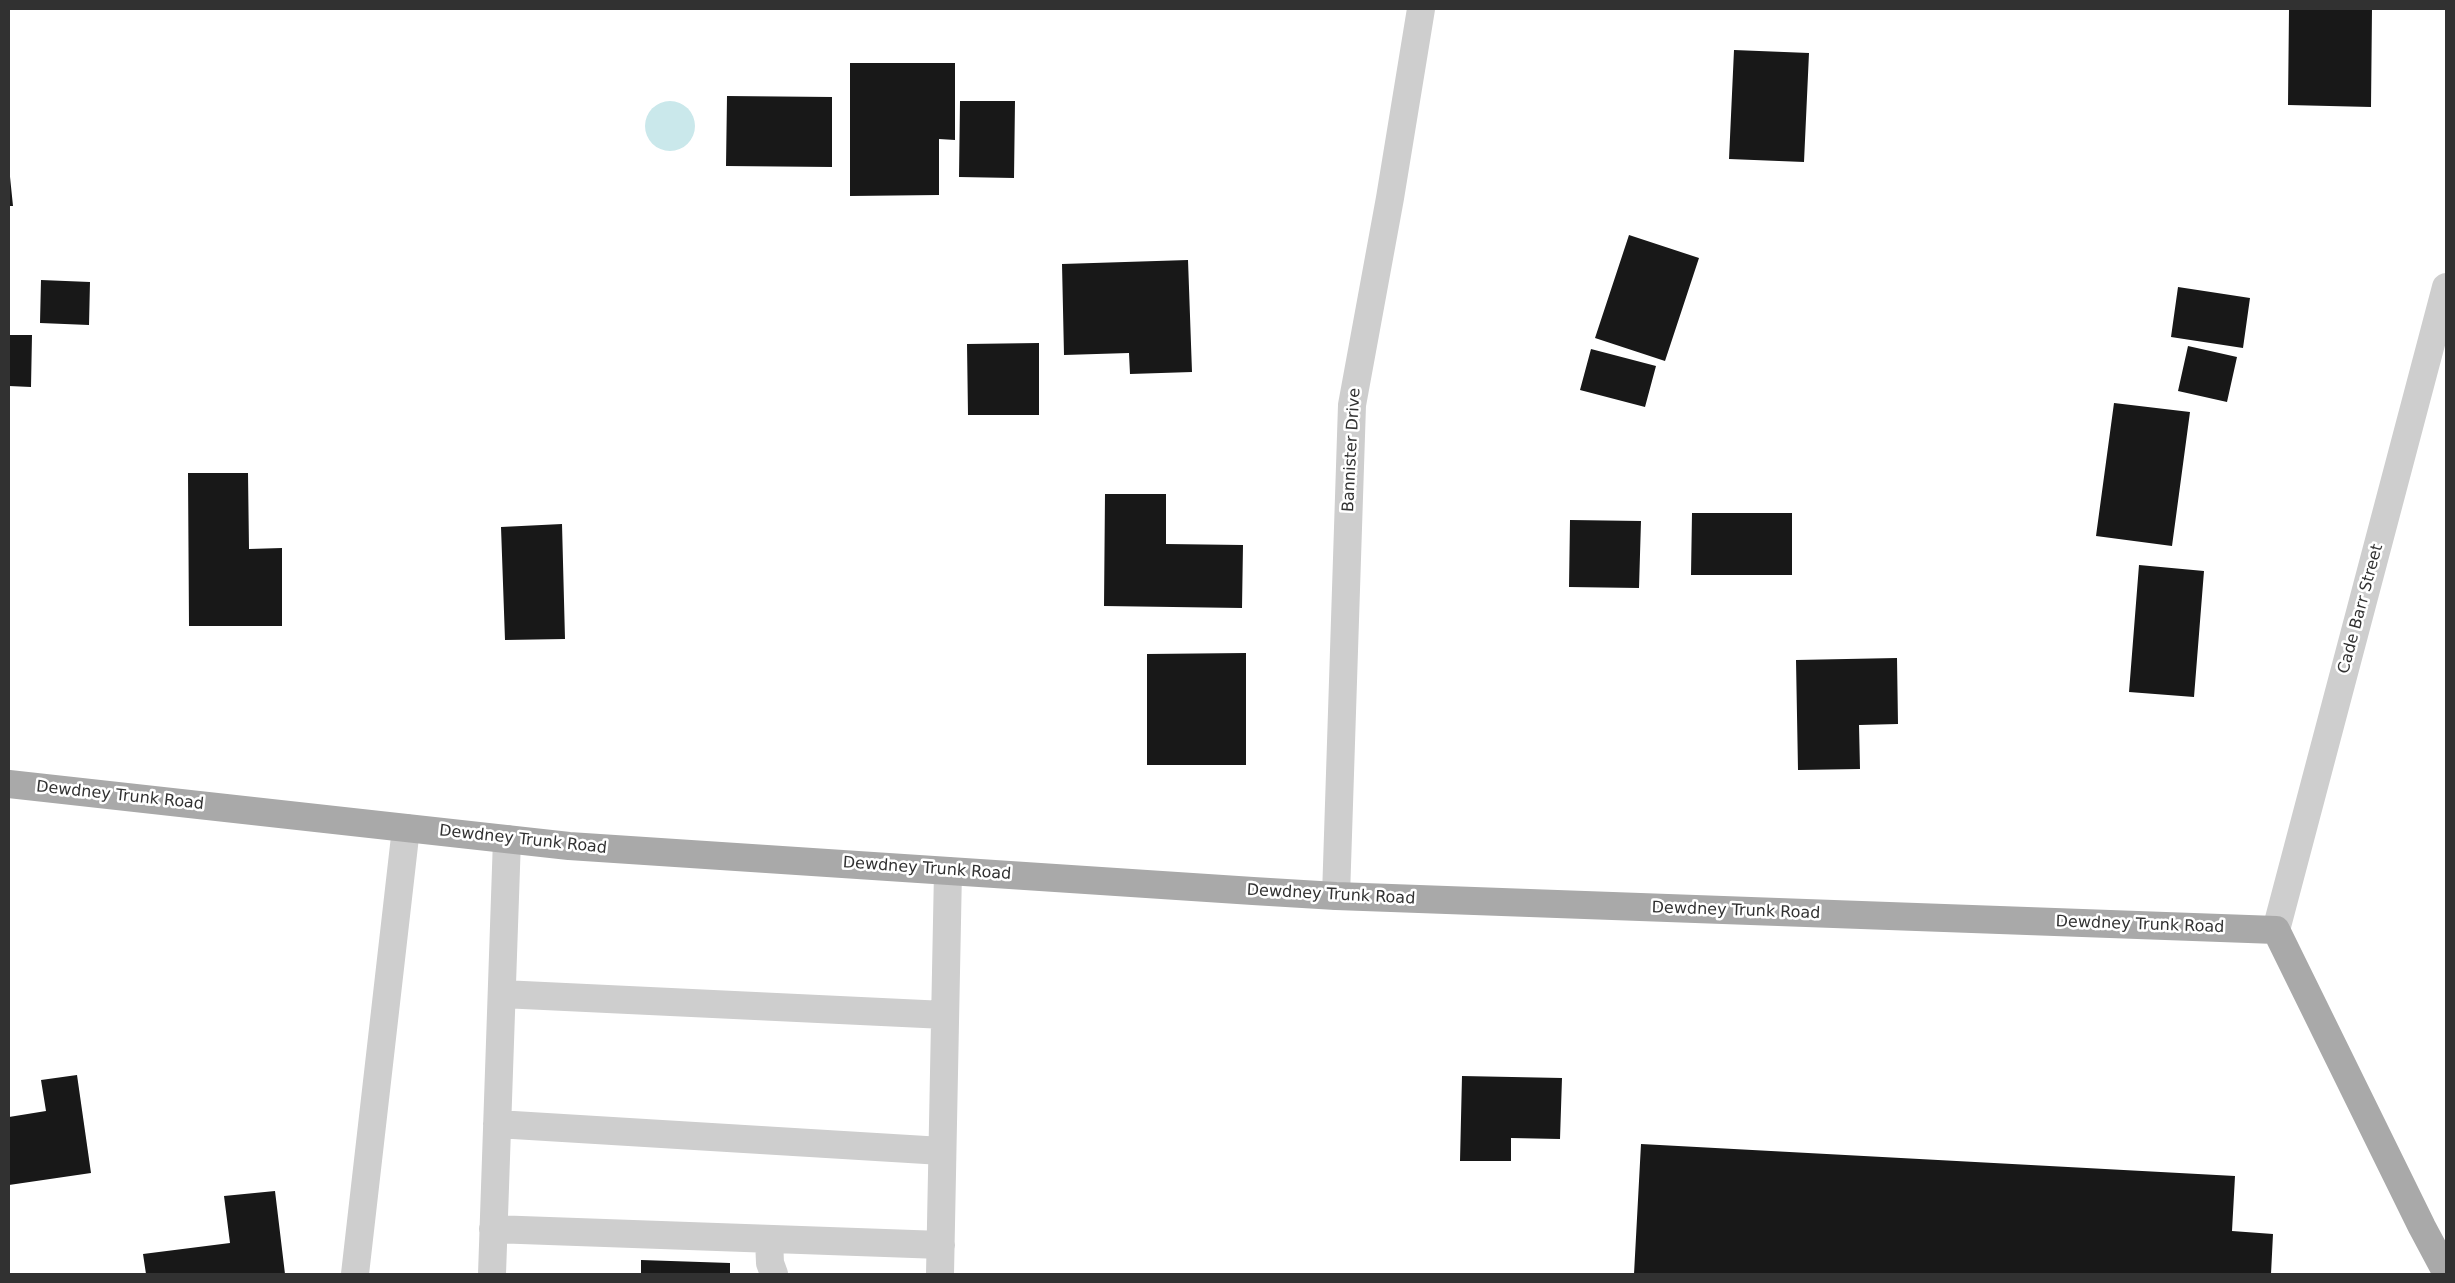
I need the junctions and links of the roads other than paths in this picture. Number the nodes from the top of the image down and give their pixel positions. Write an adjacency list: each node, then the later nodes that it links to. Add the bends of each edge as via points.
1 (1420, 9): 7 (street, Bannister Drive, via 1352,406)
2 (2446, 287): 8 (street, Cade Barr Street)
3 (9, 784): 4 (main road, Dewdney Trunk Road)
4 (406, 828): 5 (main road, Dewdney Trunk Road); 17 (street)
5 (507, 839): 6 (main road, Dewdney Trunk Road); 9 (street)
6 (948, 871): 7 (main road, Dewdney Trunk Road); 10 (street)
7 (1336, 896): 8 (main road, Dewdney Trunk Road)
8 (2276, 930): 16 (main road)
9 (502, 994): 10 (street); 11 (street)
10 (945, 1016): 12 (street)
11 (497, 1124): 12 (street); 13 (street)
12 (942, 1151): 15 (street)
13 (493, 1229): 14 (street); 18 (street)
14 (769, 1239): 15 (street); 19 (street)
15 (941, 1245): 20 (street)
16 (2446, 1272)
17 (355, 1274)
18 (492, 1274)
19 (774, 1274)
20 (940, 1274)

